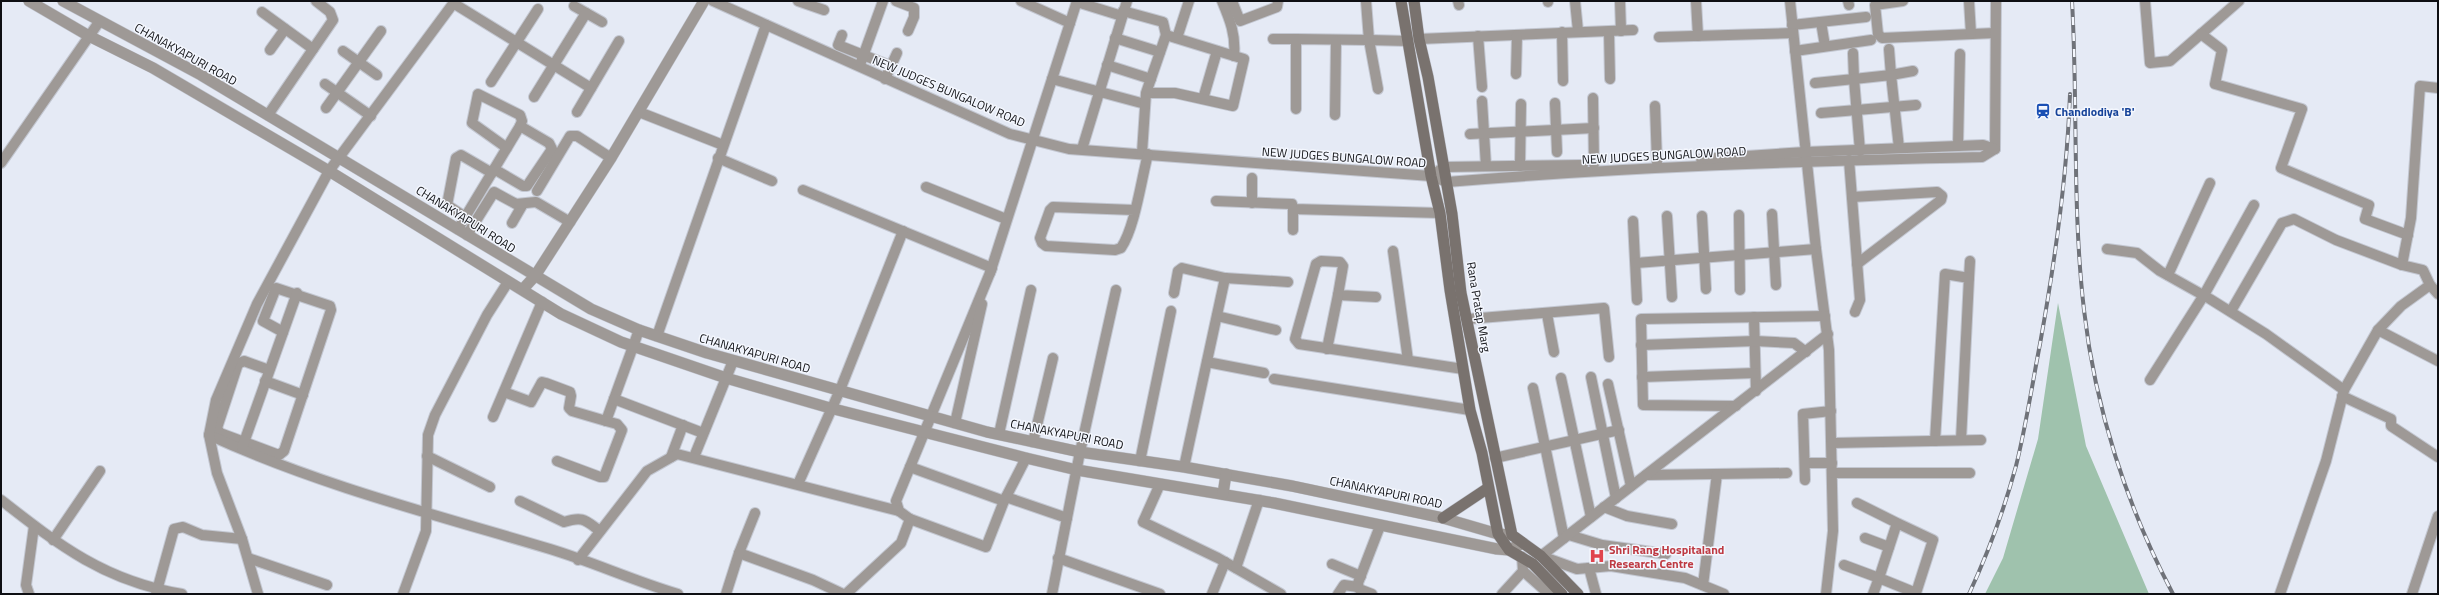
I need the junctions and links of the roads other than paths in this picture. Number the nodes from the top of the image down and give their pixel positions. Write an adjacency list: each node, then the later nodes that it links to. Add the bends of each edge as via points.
1 (29, 1): 55 (street)
2 (63, 1): 35 (street, CHANAKYAPURI ROAD)
3 (316, 1): 71 (street, via 333,17)
4 (704, 1): 122 (street)
5 (713, 1): 39 (street, NEW JUDGES BUNGALOW ROAD)
6 (798, 1): 31 (street)
7 (883, 1): 82 (street)
8 (896, 1): 44 (street, via 914,8 914,18)
9 (1021, 1): 38 (street)
10 (1077, 1): 30 (street); 38 (street)
11 (1189, 1): 60 (street)
12 (1222, 1): 83 (street, via 1236,41)
13 (1232, 1): 14 (street, via 1240,21 1277,8)
14 (1278, 1)
15 (1366, 1): 63 (street)
16 (1401, 1): 64 (main road, Rana Pratap Marg)
17 (1414, 1): 64 (main road, Rana Pratap Marg)
18 (1575, 1): 45 (street)
19 (1620, 1): 46 (street)
20 (1696, 1): 57 (street)
21 (1790, 1): 41 (street)
22 (1903, 1): 50 (street, via 1875,5 1878,34 1882,38)
23 (1969, 1): 50 (street)
24 (1996, 1): 49 (street)
25 (2145, 1): 51 (street, via 2150,63 2170,60)
26 (2239, 1): 51 (street)
27 (454, 2): 68 (street); 126 (street)
28 (574, 6): 33 (street)
29 (538, 9): 68 (street)
30 (1124, 9): 53 (street, via 1164,22); 59 (street)
31 (824, 10)
32 (262, 12): 40 (street)
33 (586, 13): 36 (street); 85 (street)
34 (1866, 17): 37 (street)
35 (99, 22): 55 (street); 124 (street, CHANAKYAPURI ROAD, via 201,75)
36 (602, 22)
37 (1821, 22): 41 (street); 70 (street)
38 (1070, 23): 94 (street)
39 (766, 25): 81 (street, NEW JUDGES BUNGALOW ROAD); 134 (street)
40 (285, 29): 71 (street); 73 (street)
41 (1793, 29): 57 (street); 76 (street)
42 (1633, 30): 46 (street)
43 (381, 31): 84 (street)
44 (908, 31)
45 (1578, 31): 47 (street); 48 (street)
46 (1621, 31): 48 (street)
47 (1562, 32): 54 (street); 98 (street)
48 (1609, 32): 96 (street)
49 (1995, 33): 50 (street); 139 (street)
50 (1971, 34)
51 (2200, 34): 184 (street, via 2222,50 2216,84 2302,110 2280,169 2369,205 2365,219)
52 (842, 35): 69 (street)
53 (1166, 35): 60 (street); 77 (street)
54 (1517, 35): 56 (street); 91 (street)
55 (89, 36): 149 (street); 154 (street, via 153,68)
56 (1478, 36): 64 (street); 102 (street)
57 (1698, 36): 58 (street)
58 (1659, 37)
59 (1115, 38): 77 (street); 86 (street)
60 (1177, 38): 75 (street)
61 (1273, 39): 62 (street)
62 (1296, 39): 67 (street); 119 (street)
63 (1369, 40): 64 (street); 67 (street); 105 (street)
64 (1414, 40): 151 (main road, Rana Pratap Marg, via 1428,77); 156 (main road, Rana Pratap Marg)
65 (1871, 40): 70 (street)
66 (619, 41): 103 (street)
67 (1336, 41): 125 (street)
68 (516, 42): 85 (street); 99 (street)
69 (838, 45): 81 (street); 82 (street)
70 (1824, 46): 76 (street)
71 (313, 49): 124 (street)
72 (1889, 49): 92 (street)
73 (270, 50)
74 (342, 51): 84 (street)
75 (1217, 51): 83 (street); 111 (street)
76 (1795, 51): 143 (street)
77 (1160, 52): 95 (street)
78 (897, 53): 87 (street)
79 (1854, 53): 97 (street)
80 (1960, 54): 135 (street)
81 (833, 55): 88 (street, NEW JUDGES BUNGALOW ROAD)
82 (863, 56): 87 (street); 88 (street)
83 (1234, 56): 111 (street, via 1244,59 1233,106)
84 (359, 62): 90 (street); 106 (street)
85 (554, 65): 103 (street); 108 (street)
86 (1107, 65): 95 (street); 107 (street)
87 (891, 66): 93 (street)
88 (859, 67): 93 (street, NEW JUDGES BUNGALOW ROAD)
89 (1913, 71): 92 (street)
90 (377, 74)
91 (1516, 74)
92 (1891, 75): 97 (street); 118 (street)
93 (885, 79): 133 (street, NEW JUDGES BUNGALOW ROAD, via 1010,134)
94 (1052, 79): 107 (street); 133 (street)
95 (1151, 79): 110 (street)
96 (1610, 79)
97 (1854, 79): 100 (street); 120 (street)
98 (1563, 81)
99 (491, 82)
100 (1815, 82)
101 (325, 84): 106 (street)
102 (1482, 87)
103 (591, 88): 121 (street)
104 (2438, 88): 184 (street, via 2420,86)
105 (1378, 89)
106 (337, 92): 117 (street); 126 (street)
107 (1099, 92): 110 (street); 138 (street)
108 (534, 97)
109 (1593, 98): 129 (street)
110 (1145, 99): 111 (street, via 1175,93); 142 (street)
111 (1203, 99)
112 (1482, 101): 131 (street)
113 (1555, 103): 128 (street)
114 (1520, 104): 130 (street)
115 (1916, 105): 118 (street)
116 (1655, 106): 148 (street)
117 (326, 108)
118 (1896, 108): 120 (street); 137 (street)
119 (1296, 109)
120 (1857, 110): 123 (street); 140 (street)
121 (577, 112)
122 (639, 112): 134 (street); 145 (street)
123 (1821, 113)
124 (268, 114): 144 (street, CHANAKYAPURI ROAD)
125 (1335, 115)
126 (371, 116): 144 (street)
127 (520, 126): 136 (street); 136 (street, via 520,115 478,94 472,123); 155 (street, via 549,143 552,149 527,186)
128 (1556, 128): 129 (street); 130 (street); 141 (street)
129 (1594, 128): 150 (street)
130 (1520, 130): 131 (street); 153 (street)
131 (1484, 133): 132 (street); 152 (street)
132 (1470, 134)
133 (1032, 139): 138 (street, NEW JUDGES BUNGALOW ROAD, via 1069,149); 177 (street)
134 (723, 145): 146 (street)
135 (1958, 146): 137 (street); 139 (street, via 1983,145)
136 (507, 148): 155 (street)
137 (1899, 148): 140 (street)
138 (1082, 149): 142 (street, NEW JUDGES BUNGALOW ROAD)
139 (1995, 149): 147 (street, NEW JUDGES BUNGALOW ROAD, via 1982,157)
140 (1860, 151): 143 (street)
141 (1557, 152)
142 (1145, 154): 156 (street, NEW JUDGES BUNGALOW ROAD); 170 (street)
143 (1806, 157): 147 (street, NEW JUDGES BUNGALOW ROAD); 148 (street); 159 (street, NEW JUDGES BUNGALOW ROAD); 185 (street)
144 (341, 158): 154 (street); 183 (street, CHANAKYAPURI ROAD)
145 (611, 158): 163 (street, via 576,136 570,136); 179 (street)
146 (718, 158): 158 (street); 232 (street)
147 (1849, 160): 164 (street)
148 (1657, 162): 150 (street)
149 (1, 163)
150 (1594, 164): 153 (street)
151 (1444, 166): 152 (street); 156 (street); 159 (main road, Rana Pratap Marg)
152 (1486, 166): 153 (street)
153 (1520, 166)
154 (329, 171): 201 (street); 278 (street, via 257,304 216,400)
155 (493, 171): 176 (street); 176 (street, via 462,155 456,158 447,204)
156 (1431, 176): 159 (street, NEW JUDGES BUNGALOW ROAD); 171 (main road, Rana Pratap Marg)
157 (1252, 178): 166 (street)
158 (772, 181)
159 (1446, 182): 226 (main road, Rana Pratap Marg, via 1461,293)
160 (2210, 183): 198 (street)
161 (926, 187): 177 (street)
162 (803, 190): 182 (street)
163 (537, 191)
164 (1852, 197): 194 (street); 194 (street, via 1937,192 1942,196)
165 (1216, 201): 166 (street)
166 (1252, 202): 169 (street, via 1292,204)
167 (523, 204): 179 (street, via 536,202); 180 (street); 183 (street, via 516,204 494,192)
168 (2254, 205): 214 (street)
169 (1293, 208): 171 (street); 181 (street)
170 (1134, 210): 170 (street, via 1126,241 1121,248 1115,250 1046,246 1040,238 1053,207)
171 (1440, 214): 245 (main road, Rana Pratap Marg)
172 (1772, 214): 188 (street)
173 (1668, 216): 191 (street)
174 (1702, 216): 190 (street)
175 (1738, 216): 189 (street)
176 (466, 217): 183 (street)
177 (1006, 219): 196 (street)
178 (1633, 221): 193 (street)
179 (570, 222): 197 (street)
180 (512, 223)
181 (1293, 230)
182 (903, 231): 196 (street); 258 (street)
183 (463, 232): 197 (street, CHANAKYAPURI ROAD)
184 (2408, 235): 195 (street)
185 (1816, 249): 188 (street); 224 (street)
186 (2107, 249): 198 (street, via 2137,253)
187 (1393, 251): 241 (street)
188 (1774, 252): 189 (street); 203 (street)
189 (1739, 255): 190 (street); 209 (street)
190 (1704, 257): 191 (street); 206 (street)
191 (1669, 260): 193 (street); 216 (street)
192 (1970, 261): 200 (street)
193 (1636, 262): 217 (street)
194 (1857, 264): 221 (street, via 1860,300)
195 (2402, 265): 204 (street, via 2423,270); 220 (street, via 2336,240 2294,218 2282,223)
196 (992, 268): 268 (street); 271 (street, via 973,337)
197 (535, 276): 205 (street); 227 (street, CHANAKYAPURI ROAD, via 591,309)
198 (2168, 276): 214 (street)
199 (1225, 278): 202 (street); 211 (street, via 1182,268 1178,271); 223 (street)
200 (1969, 278): 280 (street, via 1945,274 1943,283); 281 (street)
201 (508, 282): 205 (street); 288 (street, via 435,415 428,435)
202 (1288, 282)
203 (1776, 285)
204 (2430, 285): 212 (street); 229 (street, via 2401,306)
205 (523, 289): 218 (street)
206 (1706, 289)
207 (1031, 290): 276 (street)
208 (1116, 290): 287 (street)
209 (1740, 290)
210 (297, 293): 230 (street); 230 (street, via 280,287 274,289 262,318 265,324); 262 (street, via 328,304 331,310)
211 (1174, 294)
212 (2438, 294)
213 (1338, 295): 215 (street); 236 (street); 236 (street, via 1343,266 1340,262 1321,261 1316,264 1295,339 1298,344)
214 (2204, 295): 220 (street); 254 (street)
215 (1376, 297)
216 (1672, 297)
217 (1637, 300)
218 (542, 302): 234 (street, via 561,314); 260 (street)
219 (1171, 311): 295 (street)
220 (2231, 311): 261 (street, via 2266,334)
221 (1854, 312)
222 (1547, 314): 226 (street); 237 (street); 239 (street, via 1604,308)
223 (1217, 316): 228 (street); 244 (street)
224 (1825, 316): 225 (street); 231 (street)
225 (1754, 317): 233 (street); 235 (street, via 1641,319)
226 (1468, 319): 292 (main road, Rana Pratap Marg)
227 (639, 330): 232 (street, CHANAKYAPURI ROAD); 234 (street)
228 (1276, 330)
229 (2378, 330): 243 (street); 261 (street)
230 (283, 332): 246 (street)
231 (1828, 334): 238 (street); 267 (street)
232 (656, 336): 242 (street, CHANAKYAPURI ROAD)
233 (1755, 341): 235 (street); 238 (street, via 1794,343); 248 (street)
234 (633, 346): 250 (street); 263 (street)
235 (1641, 346): 252 (street)
236 (1327, 349): 241 (street)
237 (1554, 352)
238 (1806, 352): 259 (street)
239 (1609, 357)
240 (1053, 358): 283 (street)
241 (1408, 360): 245 (street)
242 (733, 361): 250 (street); 258 (street, CHANAKYAPURI ROAD)
243 (2438, 361)
244 (1207, 362): 247 (street); 298 (street)
245 (1463, 369): 266 (main road, Rana Pratap Marg)
246 (269, 370): 255 (street); 285 (street, via 244,361 238,364 217,428 220,433)
247 (1264, 373)
248 (1755, 373): 252 (street); 259 (street)
249 (1591, 377): 277 (street)
250 (726, 378): 265 (street); 275 (street)
251 (1561, 378): 279 (street)
252 (1642, 378): 264 (street, via 1643,405)
253 (1274, 379): 266 (street)
254 (2150, 380)
255 (266, 381): 262 (street); 285 (street)
256 (1608, 384): 273 (street)
257 (1533, 388): 286 (street)
258 (840, 390): 265 (street); 268 (street, CHANAKYAPURI ROAD)
259 (1756, 391): 264 (street)
260 (504, 392): 269 (street); 270 (street, via 531,402 542,382 546,383 570,392 569,408 572,411)
261 (2343, 393): 293 (street, via 2391,419 2391,426); 383 (street, via 2326,462)
262 (303, 395): 285 (street, via 282,453 279,455)
263 (614, 399): 270 (street); 272 (street)
264 (1736, 406): 306 (street)
265 (830, 408): 274 (street); 308 (street)
266 (1470, 410): 312 (main road, Rana Pratap Marg)
267 (1831, 411): 284 (street); 296 (street, via 1803,414)
268 (930, 416): 271 (street, CHANAKYAPURI ROAD); 274 (street)
269 (493, 417)
270 (606, 421): 294 (street, via 618,424 622,430 604,477 600,478)
271 (955, 423): 276 (street, CHANAKYAPURI ROAD)
272 (683, 425): 275 (street); 289 (street)
273 (1619, 430): 277 (street); 310 (street)
274 (924, 431): 291 (street); 297 (street)
275 (704, 433): 290 (street)
276 (998, 434): 283 (street, CHANAKYAPURI ROAD)
277 (1603, 434): 279 (street); 314 (street)
278 (209, 435): 285 (street); 338 (street, via 217,473)
279 (1575, 440): 286 (street); 325 (street)
280 (1935, 440): 281 (street); 284 (street)
281 (1962, 440): 282 (street)
282 (1981, 440)
283 (1033, 442): 287 (street, CHANAKYAPURI ROAD)
284 (1832, 443): 299 (street)
285 (242, 446): 322 (street, via 258,457)
286 (1544, 447): 292 (street); 336 (street)
287 (1080, 452): 295 (street, CHANAKYAPURI ROAD); 301 (street)
288 (428, 456): 311 (street); 322 (street)
289 (671, 457): 290 (street, via 677,454); 333 (street, via 647,471)
290 (694, 457): 308 (street)
291 (1026, 458): 301 (street); 315 (street)
292 (1495, 458): 335 (main road, Rana Pratap Marg)
293 (2438, 458)
294 (557, 461)
295 (1140, 461): 298 (street, CHANAKYAPURI ROAD)
296 (1806, 464): 299 (street); 307 (street)
297 (910, 467): 315 (street); 321 (street, via 896,501)
298 (1184, 467): 304 (street, CHANAKYAPURI ROAD)
299 (1833, 468): 303 (street); 381 (street, via 1833,531)
300 (100, 470): 339 (street)
301 (1077, 470): 309 (street); 326 (street)
302 (1787, 473): 305 (street)
303 (1970, 473)
304 (1226, 474): 313 (street); 327 (street, CHANAKYAPURI ROAD)
305 (1717, 474): 306 (street); 359 (street)
306 (1646, 475): 310 (street)
307 (1805, 480)
308 (798, 484): 321 (street)
309 (1160, 484): 313 (street); 350 (street, via 1143,522)
310 (1631, 486): 314 (street)
311 (490, 487)
312 (1488, 488): 327 (main road); 334 (main road, Rana Pratap Marg)
313 (1223, 494): 317 (street)
314 (1616, 498): 320 (street)
315 (1005, 499): 326 (street); 328 (street, via 986,547)
316 (1, 500): 331 (street)
317 (1259, 500): 332 (street); 353 (street)
318 (520, 501): 333 (street, via 564,522 577,518 584,519)
319 (1857, 503): 329 (street)
320 (1604, 507): 325 (street); 330 (street, via 1627,516)
321 (899, 511): 328 (street)
322 (426, 513): 349 (street); 365 (street, via 426,531)
323 (755, 513): 343 (street)
324 (2438, 516): 384 (street)
325 (1591, 517): 336 (street)
326 (1067, 518): 348 (street)
327 (1443, 518): 334 (street, CHANAKYAPURI ROAD)
328 (910, 519): 368 (street, via 901,543)
329 (1897, 523): 341 (street); 357 (street, via 1933,540 1916,593)
330 (1672, 524)
331 (34, 526): 339 (street); 362 (street, via 26,585)
332 (1380, 526): 342 (street); 356 (street)
333 (600, 531): 349 (street)
334 (1498, 534): 335 (street, CHANAKYAPURI ROAD); 342 (main road, Rana Pratap Marg)
335 (1512, 535): 340 (main road)
336 (1566, 537): 344 (street); 345 (street)
337 (1865, 538): 341 (street)
338 (242, 539): 347 (street); 361 (street, via 202,535 183,527 174,529)
339 (53, 540): 361 (street, via 78,558)
340 (1523, 543): 342 (street); 345 (main road)
341 (1889, 547): 357 (street)
342 (1509, 550): 346 (main road, Rana Pratap Marg)
343 (739, 553): 367 (street); 368 (street)
344 (1666, 554)
345 (1541, 556): 354 (street, via 1577,569); 378 (main road)
346 (1522, 557): 355 (street); 377 (main road, Rana Pratap Marg, via 1533,564)
347 (248, 558): 358 (street); 364 (street)
348 (1058, 558): 369 (street); 370 (street)
349 (578, 560): 366 (street, via 636,582)
350 (1225, 562): 353 (street); 371 (street)
351 (1332, 564): 356 (street)
352 (1844, 565): 357 (street)
353 (1236, 568): 372 (street)
354 (1589, 568): 359 (street, via 1611,566 1685,578); 379 (street)
355 (1523, 571): 375 (street); 376 (street)
356 (1361, 576): 360 (street)
357 (1878, 578): 382 (street)
358 (327, 585)
359 (1703, 585): 380 (street)
360 (1358, 587): 373 (street, via 1344,584); 374 (street)
361 (157, 592): 363 (street)
362 (29, 594)
363 (182, 594)
364 (258, 594)
365 (403, 594)
366 (678, 594)
367 (726, 594)
368 (844, 594)
369 (1052, 594)
370 (1160, 594)
371 (1212, 594)
372 (1281, 594)
373 (1338, 594)
374 (1372, 594)
375 (1502, 594)
376 (1549, 594)
377 (1562, 594)
378 (1578, 594)
379 (1596, 594)
380 (1724, 594)
381 (1826, 594)
382 (1873, 594)
383 (2280, 594)
384 (2412, 594)

